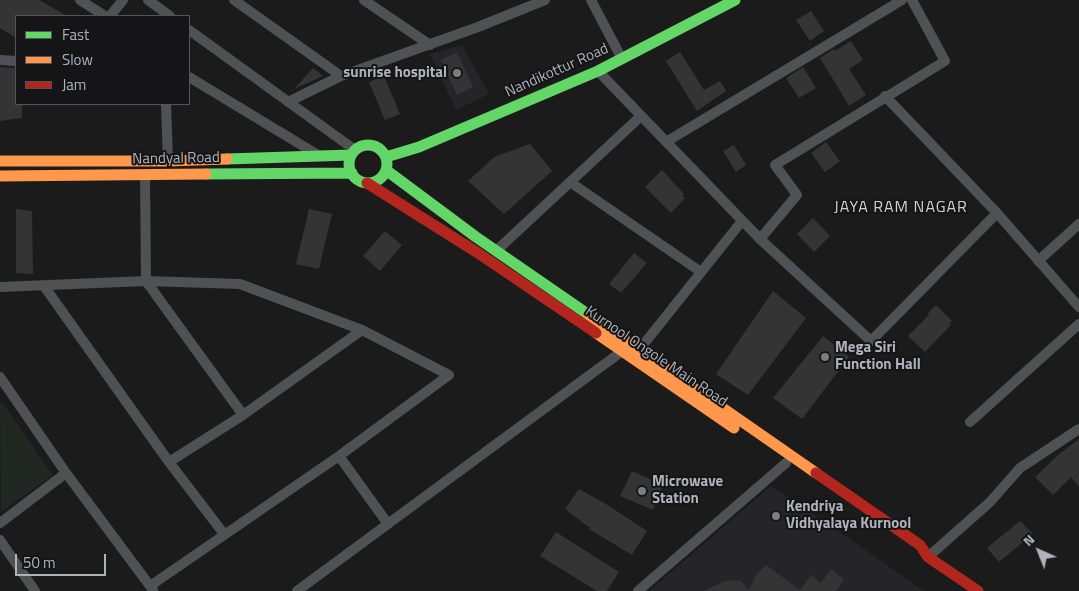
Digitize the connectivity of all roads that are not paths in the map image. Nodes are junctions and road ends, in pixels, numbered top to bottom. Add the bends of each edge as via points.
1 (80, 0) edge
2 (123, 0) edge
3 (148, 0) edge
4 (234, 0) edge
5 (364, 0) edge
6 (545, 0) edge
7 (591, 0) edge
8 (735, 0) edge
9 (902, 0) edge
10 (912, 0) edge
11 (379, 4) edge
12 (103, 15) edge
13 (111, 15) edge
14 (169, 15) edge
15 (190, 31) edge
16 (430, 45) junction
17 (622, 59) junction
18 (0, 60) edge
19 (15, 61) edge
20 (598, 71) junction
21 (341, 76) junction
22 (190, 77) edge
23 (885, 96) junction
24 (288, 102) junction
25 (166, 105) edge
26 (641, 116) junction
27 (666, 142) junction
28 (353, 153) junction
29 (318, 155) junction
30 (386, 157) junction
31 (0, 161) edge
32 (168, 162) junction
33 (386, 170) junction
34 (352, 173) junction
35 (145, 174) junction
36 (0, 176) edge
37 (570, 182) junction
38 (366, 183) junction
39 (997, 213) junction
40 (742, 221) junction
41 (1079, 224) edge
42 (760, 239) junction
43 (496, 251) junction
44 (1038, 261) junction
45 (701, 272) junction
46 (146, 281) junction
47 (44, 286) junction
48 (0, 287) edge
49 (1079, 306) edge
50 (1079, 324) edge
51 (362, 330) junction
52 (639, 350) junction
53 (621, 352) junction
54 (0, 377) edge
55 (243, 415) junction
56 (970, 422) dead end
57 (1079, 429) edge
58 (339, 456) junction
59 (169, 462) junction
60 (786, 463) junction
61 (66, 473) junction
62 (0, 522) edge
63 (388, 524) junction
64 (224, 534) junction
65 (0, 540) edge
66 (928, 557) junction
67 (152, 589) edge
68 (35, 591) edge
69 (297, 591) edge
70 (638, 591) edge
71 (978, 591) edge

1 - 12 street
2 - 13 street
3 - 14 street
4 - 21 street
5 - 11 street
6 - 16 street
7 - 17 street
8 - 17 main road, Nandikottur Road
9 - 27 street
10 - 23 street via 945,61
11 - 16 street
15 - 24 street
16 - 21 street
17 - 20 main road, Nandikottur Road
18 - 19 street
20 - 26 street
20 - 30 main road, Nandikottur Road via 418,147
21 - 24 street
22 - 29 street
23 - 39 street
23 - 42 street via 775,166 797,195
24 - 28 street
25 - 32 street
26 - 27 street
26 - 37 street
27 - 40 street
28 - 29 main road, Nandyal Road
28 - 30 main road via 372,145
28 - 34 main road via 349,161
29 - 32 main road, Nandyal Road
30 - 33 main road
31 - 32 main road, Nandyal Road
33 - 38 main road via 379,180
33 - 43 main road, Kurnool Ongole Main Road
34 - 35 main road, Nandyal Road
34 - 38 main road
35 - 36 main road, Nandyal Road
35 - 46 street
37 - 43 street
37 - 45 street
38 - 53 main road, Kurnool Ongole Main Road via 478,253
39 - 42 street via 871,341
39 - 44 street
40 - 42 street
40 - 45 street
41 - 44 street
43 - 52 main road, Kurnool Ongole Main Road
44 - 49 street
45 - 52 street
46 - 47 street
46 - 51 street via 240,284
46 - 55 street
47 - 48 street
47 - 59 street
50 - 56 street
51 - 55 street
51 - 58 street via 449,375
52 - 66 main road, Kurnool Ongole Main Road via 920,546
53 - 60 main road, Kurnool Ongole Main Road
53 - 63 street
54 - 61 street
55 - 59 street
57 - 66 street via 1020,468 990,502
58 - 63 street
58 - 64 street
59 - 64 street
60 - 66 main road, Kurnool Ongole Main Road via 916,554
60 - 70 street
61 - 62 street
61 - 67 street
63 - 69 street
64 - 67 street
65 - 68 street
66 - 71 main road, Kurnool Ongole Main Road

